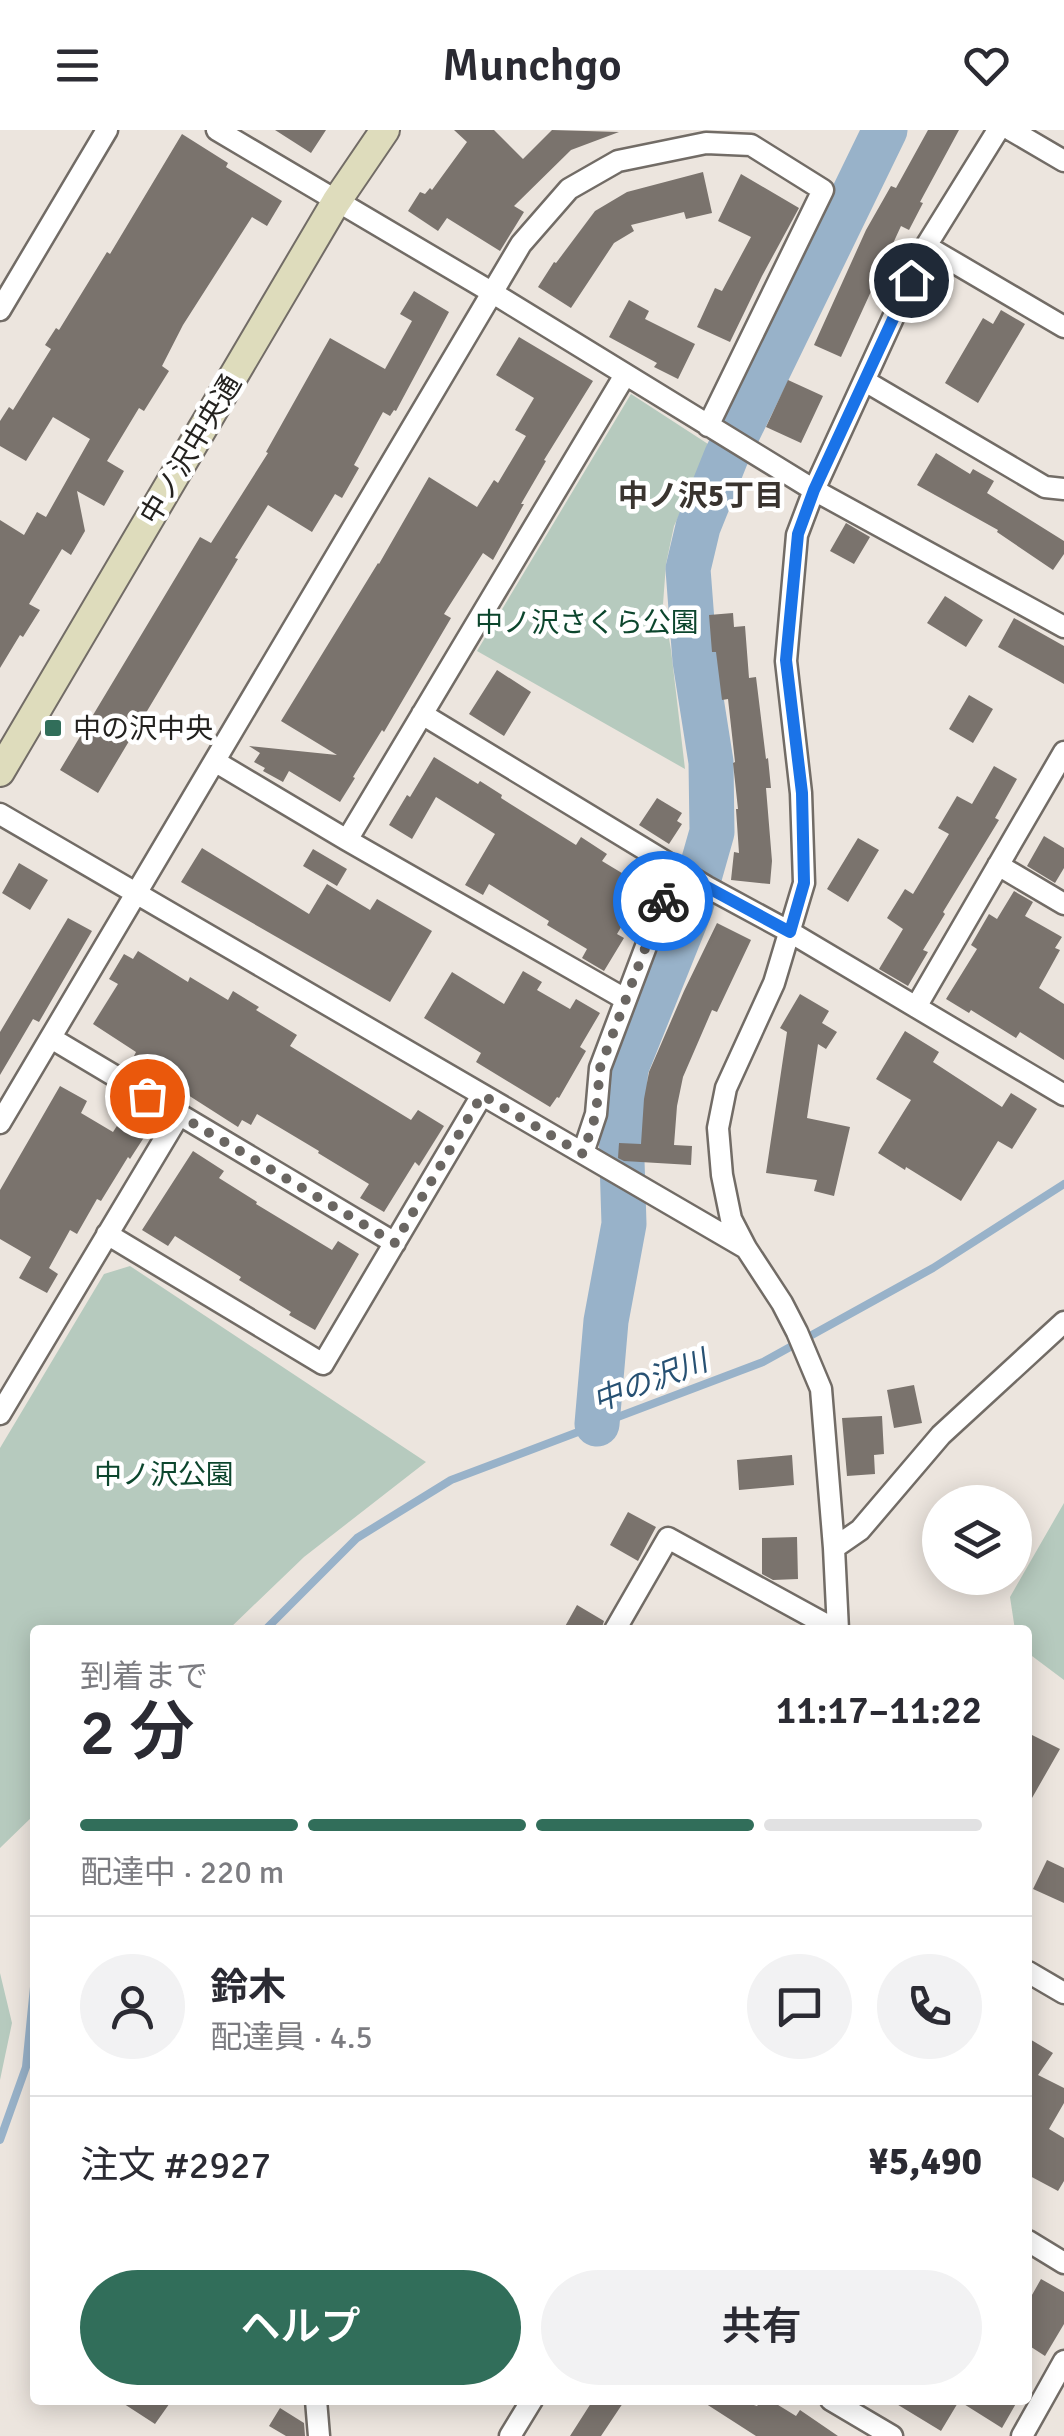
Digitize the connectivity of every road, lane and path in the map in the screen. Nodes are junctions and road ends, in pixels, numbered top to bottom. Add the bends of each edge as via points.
1 (107, 130) edge
2 (217, 130) edge
3 (384, 130) edge
4 (998, 130) edge
5 (1011, 130) edge
6 (1064, 161) edge
7 (336, 202) junction
8 (926, 246) junction
9 (493, 293) junction
10 (0, 310) edge
11 (1064, 327) edge
12 (625, 375) junction
13 (865, 381) junction
14 (712, 429) junction
15 (814, 490) junction
16 (1064, 490) edge
17 (1064, 628) edge
18 (422, 714) junction
19 (1064, 752) edge
20 (216, 762) junction
21 (0, 772) edge
22 (0, 814) edge
23 (347, 840) junction
24 (998, 866) junction
25 (681, 870) junction
26 (136, 893) junction
27 (1064, 904) edge
28 (790, 932) junction
29 (625, 998) junction
30 (916, 1007) junction
31 (50, 1038) junction
32 (482, 1095) junction
33 (1064, 1095) edge
34 (179, 1115) junction
35 (0, 1123) edge
36 (591, 1158) junction
37 (107, 1234) junction
38 (395, 1243) junction
39 (746, 1248) junction
40 (1064, 1322) edge
41 (0, 1414) edge
42 (834, 1548) junction
43 (618, 1625) edge
44 (828, 1625) edge
45 (837, 1625) edge
46 (1032, 1974) edge
47 (1064, 1993) edge
48 (1032, 2243) edge
49 (1064, 2263) edge
50 (1064, 2361) edge
51 (316, 2405) edge
52 (529, 2405) edge
53 (839, 2405) edge
54 (319, 2436) edge
55 (510, 2436) edge
56 (892, 2436) edge
57 (1022, 2436) edge

1 - 10 street
2 - 7 street
3 - 7 street, 中ノ沢中央通
4 - 8 street
5 - 6 street
7 - 9 street
7 - 21 street, 中ノ沢中央通
8 - 11 street
8 - 13 street
9 - 12 street
9 - 14 street via 522,244 569,190 618,161 706,142 750,145 824,190
9 - 20 street
12 - 14 street
12 - 18 street
13 - 15 street
13 - 16 street via 1045,486
14 - 15 street
15 - 17 street
15 - 28 street via 798,534 786,660 802,793 804,883
18 - 23 street
18 - 25 street
19 - 24 street
20 - 23 street
20 - 26 street
22 - 26 street
23 - 29 street
24 - 27 street
24 - 30 street
25 - 28 street
25 - 29 street
26 - 31 street
26 - 32 street
28 - 30 street
28 - 39 street via 726,1088 718,1128 731,1219
29 - 36 street via 600,1068
30 - 33 street
31 - 34 street
31 - 35 street
32 - 36 street
32 - 38 street
34 - 37 street
34 - 38 street
36 - 39 street
37 - 38 street via 324,1364
37 - 41 street
39 - 42 street via 797,1332 821,1389
40 - 42 street via 942,1435 860,1530
42 - 45 street
43 - 44 street via 668,1538
46 - 47 street
48 - 49 street
50 - 57 street
51 - 54 street
52 - 55 street
53 - 56 street

